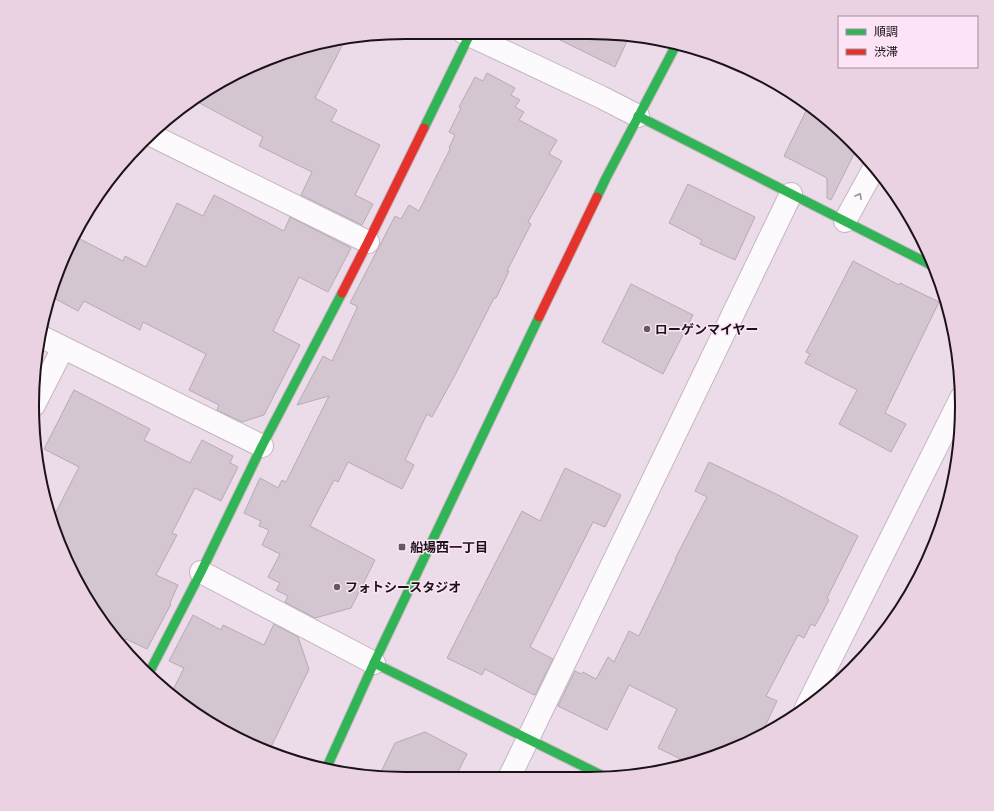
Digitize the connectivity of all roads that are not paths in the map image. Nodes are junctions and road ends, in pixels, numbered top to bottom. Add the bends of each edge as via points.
1 (465, 39) edge
2 (480, 39) edge
3 (674, 49) edge
4 (638, 116) junction
5 (156, 137) edge
6 (871, 173) edge
7 (791, 194) junction
8 (845, 221) junction
9 (368, 242) junction
10 (926, 262) edge
11 (45, 339) edge
12 (63, 348) junction
13 (39, 394) edge
14 (955, 410) edge
15 (262, 446) junction
16 (201, 572) junction
17 (374, 663) junction
18 (151, 669) edge
19 (812, 696) edge
20 (528, 739) junction
21 (328, 764) edge
22 (512, 772) edge
23 (594, 772) edge

1 - 9 street
2 - 4 street
3 - 4 street
4 - 7 street
4 - 17 street
5 - 9 street
8 -> 6 street
7 - 8 street
7 - 20 street
8 - 10 street
9 - 15 street
11 - 12 street
12 - 13 street
12 - 15 street
14 - 19 street
15 - 16 street
16 - 17 street
16 - 18 street
17 - 20 street
17 - 21 street
20 - 22 street
20 - 23 street

